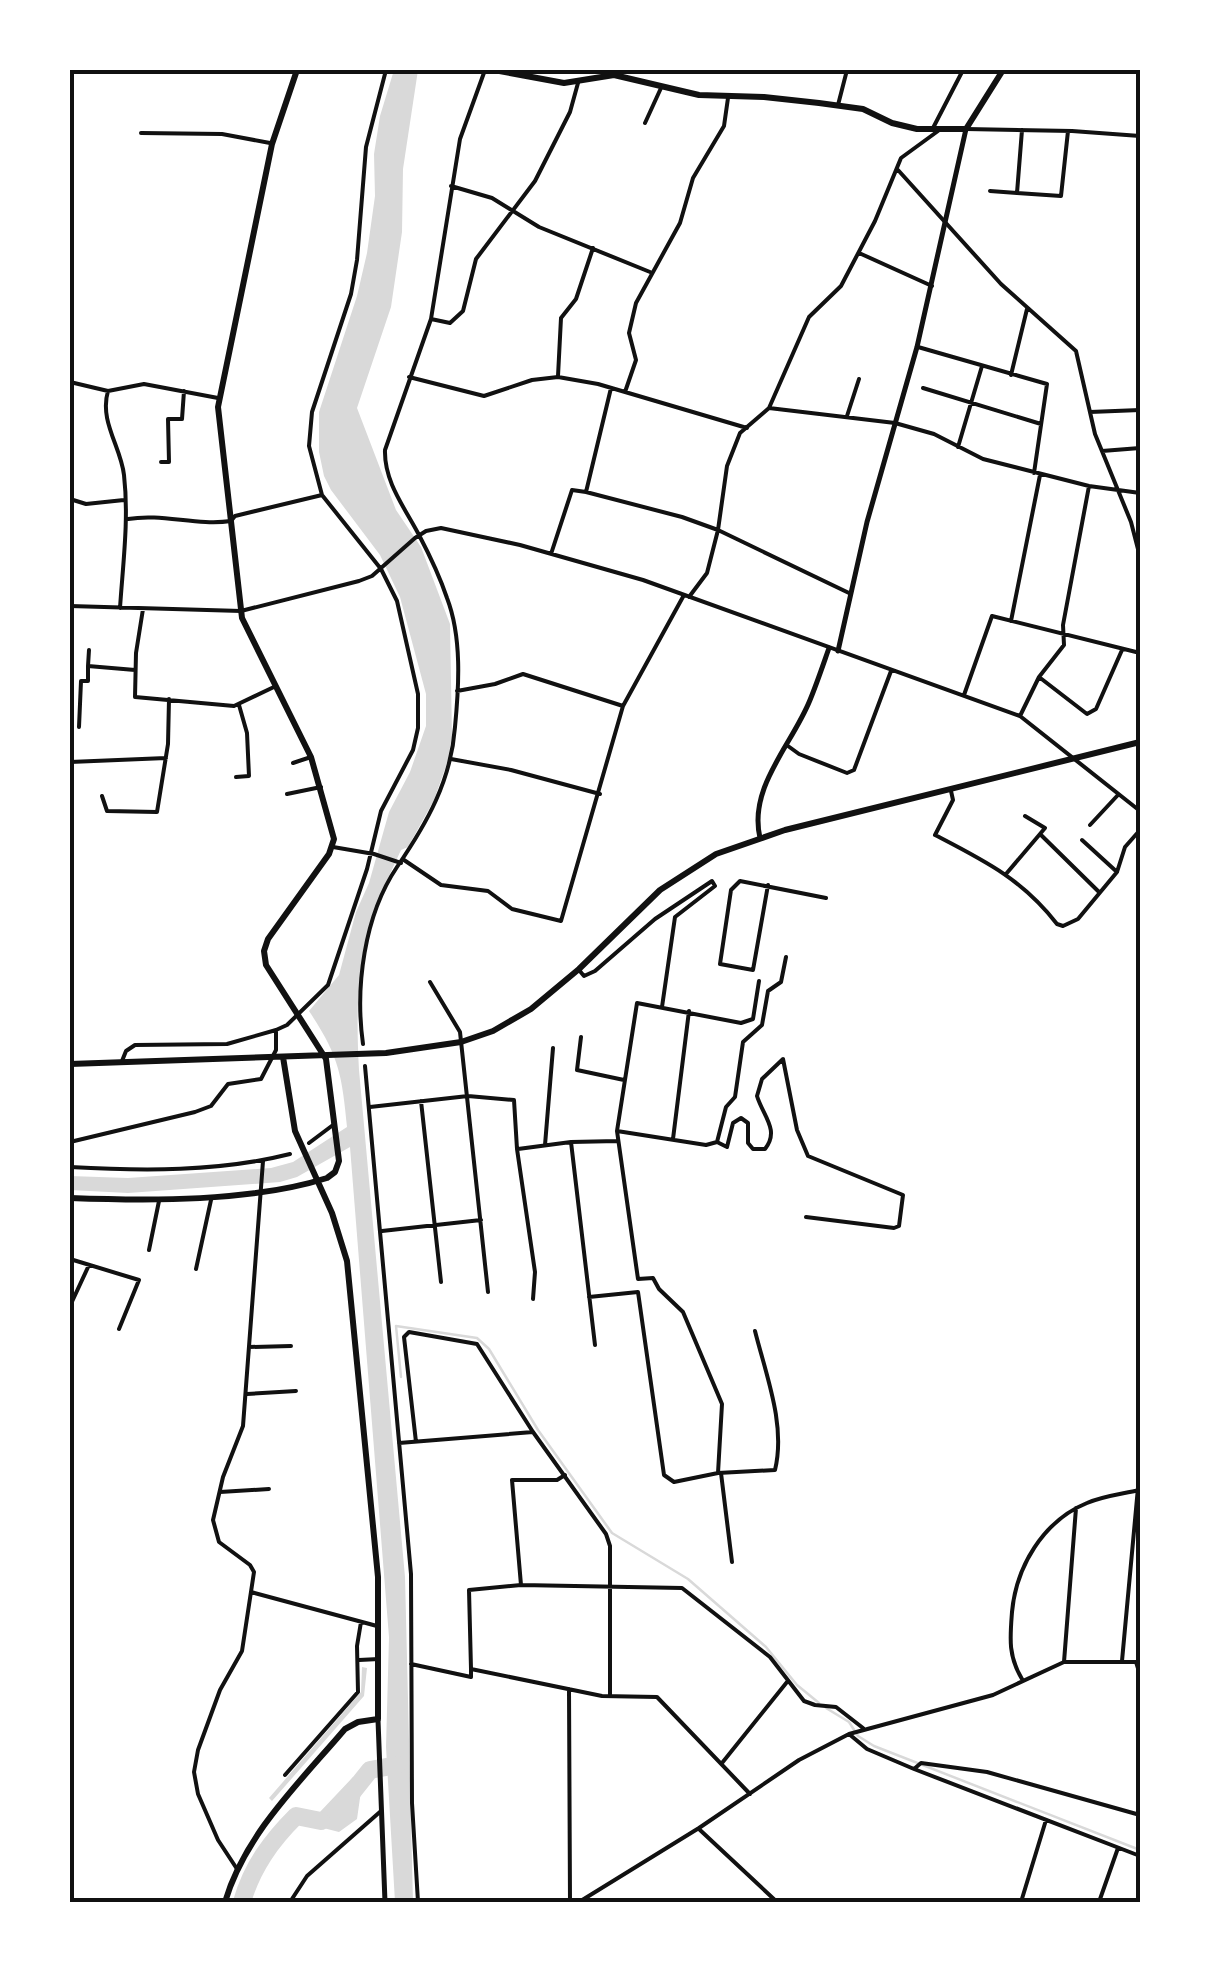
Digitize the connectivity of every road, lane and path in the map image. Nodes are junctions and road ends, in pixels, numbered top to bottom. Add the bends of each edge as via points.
1 (297, 70) edge
2 (386, 70) edge
3 (484, 70) edge
4 (494, 70) edge
5 (847, 70) edge
6 (963, 70) edge
7 (1003, 70) edge
8 (579, 79) junction
9 (661, 88) junction
10 (728, 98) junction
11 (838, 105) junction
12 (646, 123) dead end
13 (937, 128) junction
14 (966, 130) junction
15 (1022, 130) junction
16 (1068, 131) junction
17 (141, 133) dead end
18 (1140, 136) edge
19 (272, 144) junction
20 (896, 168) junction
21 (451, 186) junction
22 (990, 192) dead end
23 (1016, 193) junction
24 (514, 210) junction
25 (946, 226) junction
26 (593, 248) junction
27 (859, 253) junction
28 (650, 272) junction
29 (932, 286) junction
30 (1028, 309) junction
31 (432, 318) junction
32 (917, 347) junction
33 (982, 366) junction
34 (1011, 375) junction
35 (410, 377) junction
36 (558, 377) junction
37 (859, 379) dead end
38 (70, 382) edge
39 (611, 388) junction
40 (923, 388) dead end
41 (184, 391) junction
42 (108, 392) junction
43 (625, 392) junction
44 (218, 398) junction
45 (972, 404) junction
46 (769, 408) junction
47 (1140, 410) edge
48 (1090, 412) junction
49 (847, 416) junction
50 (894, 423) junction
51 (1041, 424) junction
52 (746, 428) junction
53 (958, 447) junction
54 (1140, 448) edge
55 (1102, 451) junction
56 (161, 462) dead end
57 (1037, 474) junction
58 (1089, 486) junction
59 (1118, 489) junction
60 (586, 492) junction
61 (1140, 493) edge
62 (322, 495) junction
63 (70, 499) edge
64 (125, 500) junction
65 (128, 518) junction
66 (231, 521) junction
67 (718, 530) junction
68 (417, 536) junction
69 (551, 554) junction
70 (1140, 557) edge
71 (382, 567) junction
72 (850, 593) junction
73 (686, 596) junction
74 (70, 606) edge
75 (120, 608) junction
76 (142, 609) junction
77 (241, 611) junction
78 (1011, 621) junction
79 (1064, 635) junction
80 (828, 648) junction
81 (88, 650) dead end
82 (838, 650) junction
83 (1122, 650) junction
84 (1140, 653) edge
85 (88, 666) junction
86 (136, 670) junction
87 (891, 671) junction
88 (1039, 677) junction
89 (276, 686) junction
90 (457, 691) junction
91 (964, 694) junction
92 (169, 699) junction
93 (239, 705) junction
94 (623, 706) junction
95 (1020, 716) junction
96 (80, 727) dead end
97 (1140, 742) edge
98 (788, 746) junction
99 (311, 757) junction
100 (166, 758) junction
101 (451, 758) junction
102 (1076, 758) junction
103 (70, 762) edge
104 (293, 763) dead end
105 (236, 777) dead end
106 (321, 787) junction
107 (951, 790) junction
108 (287, 794) dead end
109 (600, 794) junction
110 (102, 796) dead end
111 (1117, 796) junction
112 (1140, 811) edge
113 (1024, 816) dead end
114 (1090, 825) dead end
115 (1140, 830) edge
116 (1040, 834) junction
117 (760, 838) junction
118 (1082, 840) dead end
119 (333, 848) junction
120 (372, 853) junction
121 (401, 861) junction
122 (1118, 872) junction
123 (1006, 874) junction
124 (715, 886) junction
125 (768, 886) junction
126 (731, 890) junction
127 (1100, 893) junction
128 (826, 898) dead end
129 (786, 958) dead end
130 (579, 970) junction
131 (759, 980) dead end
132 (430, 982) dead end
133 (662, 1007) junction
134 (690, 1011) junction
135 (298, 1013) junction
136 (276, 1030) junction
137 (581, 1037) dead end
138 (462, 1042) junction
139 (363, 1044) dead end
140 (553, 1048) dead end
141 (284, 1057) junction
142 (122, 1061) junction
143 (70, 1064) edge
144 (365, 1066) dead end
145 (624, 1080) junction
146 (468, 1096) junction
147 (421, 1102) junction
148 (370, 1107) junction
149 (337, 1127) junction
150 (617, 1131) junction
151 (673, 1139) junction
152 (618, 1140) junction
153 (70, 1142) edge
154 (571, 1142) junction
155 (717, 1142) junction
156 (308, 1143) dead end
157 (544, 1145) junction
158 (517, 1149) junction
159 (290, 1154) dead end
160 (263, 1163) junction
161 (70, 1167) edge
162 (316, 1181) junction
163 (263, 1188) junction
164 (212, 1195) junction
165 (70, 1198) edge
166 (160, 1198) junction
167 (806, 1217) dead end
168 (480, 1220) junction
169 (434, 1226) junction
170 (382, 1231) junction
171 (150, 1250) dead end
172 (70, 1260) edge
173 (89, 1265) junction
174 (196, 1269) dead end
175 (441, 1282) dead end
176 (488, 1292) dead end
177 (588, 1297) junction
178 (533, 1299) dead end
179 (70, 1306) edge
180 (119, 1329) dead end
181 (755, 1332) dead end
182 (595, 1345) dead end
183 (249, 1346) junction
184 (291, 1346) dead end
185 (296, 1390) dead end
186 (247, 1394) junction
187 (533, 1432) junction
188 (416, 1442) junction
189 (399, 1443) junction
190 (1140, 1466) edge
191 (720, 1473) junction
192 (565, 1476) junction
193 (269, 1490) dead end
194 (1140, 1490) edge
195 (220, 1492) junction
196 (1139, 1499) edge
197 (1076, 1508) junction
198 (732, 1562) dead end
199 (1132, 1584) junction
200 (1140, 1584) edge
201 (521, 1585) junction
202 (610, 1587) junction
203 (251, 1592) junction
204 (361, 1622) junction
205 (380, 1627) junction
206 (379, 1659) junction
207 (359, 1660) junction
208 (1064, 1662) junction
209 (1138, 1662) edge
210 (1122, 1663) junction
211 (411, 1664) junction
212 (470, 1669) junction
213 (1140, 1675) edge
214 (1022, 1679) junction
215 (788, 1682) junction
216 (569, 1689) junction
217 (610, 1696) junction
218 (378, 1719) junction
219 (855, 1731) junction
220 (722, 1763) junction
221 (914, 1769) junction
222 (286, 1776) dead end
223 (750, 1794) junction
224 (381, 1811) junction
225 (1140, 1815) edge
226 (1046, 1820) junction
227 (698, 1828) junction
228 (1118, 1848) junction
229 (1140, 1856) edge
230 (237, 1869) junction
231 (224, 1902) edge
232 (290, 1902) edge
233 (385, 1902) edge
234 (418, 1902) edge
235 (570, 1902) edge
236 (579, 1902) edge
237 (777, 1902) edge
238 (1021, 1902) edge
239 (1099, 1902) edge

1 - 19 main road
2 - 62 street via 366,147 351,294 312,412 309,446
3 - 21 street
4 - 8 main road via 564,83
5 - 11 street
6 - 13 street
7 - 14 main road
8 - 9 main road via 614,75
8 - 24 street via 570,112
9 - 10 main road
9 - 12 street
10 - 11 main road
10 - 28 street via 724,126
11 - 13 main road via 905,126
13 - 14 main road
13 - 20 street
14 - 15 street
14 - 25 street
15 - 16 street
15 - 23 street
16 - 18 street
16 - 23 street via 1061,196
17 - 19 street via 222,134
19 - 44 main road
20 - 25 street
20 - 27 street
21 - 24 street
21 - 31 street
22 - 23 street
24 - 26 street
24 - 31 street via 476,259 463,310 450,323
25 - 29 street
25 - 30 street
26 - 28 street
26 - 36 street via 576,299 561,318
27 - 29 street
27 - 46 street via 841,286 809,316
28 - 43 street via 629,333 636,360
29 - 32 street
30 - 34 street
30 - 48 street via 1076,351
31 - 35 street
32 - 33 street
32 - 50 street
33 - 34 street
33 - 45 street
34 - 51 street via 1047,384
35 - 36 street via 484,396
35 - 68 street via 385,462
36 - 39 street
37 - 49 street
38 - 42 street
39 - 43 street
39 - 60 street
40 - 45 street
41 - 42 street via 144,384
41 - 44 street
41 - 56 street via 182,419 168,419 169,462
42 - 64 street
43 - 52 street
44 - 66 main road
45 - 51 street
45 - 53 street
46 - 49 street
46 - 52 street
47 - 48 street
48 - 55 street
49 - 50 street
50 - 53 street
50 - 72 street
51 - 57 street
52 - 67 street via 726,466
53 - 57 street
54 - 55 street
55 - 59 street
57 - 58 street
57 - 78 street
58 - 59 street
58 - 79 street
59 - 61 street
59 - 70 street
60 - 67 street
60 - 69 street via 572,490
62 - 66 street
62 - 71 street
63 - 64 street
64 - 65 street
65 - 66 street
65 - 75 street
66 - 77 main road
67 - 72 street
67 - 73 street via 708,573
68 - 69 street via 441,528
68 - 71 street
68 - 90 street via 454,620
69 - 73 street
71 - 77 street via 347,585
71 - 120 street via 407,635 418,728 380,812
72 - 82 street
73 - 80 street
73 - 94 street
74 - 75 street
75 - 76 street
76 - 77 street
76 - 86 street
77 - 89 main road
78 - 79 street
78 - 91 street via 992,616
79 - 83 street
79 - 88 street via 1064,645
80 - 82 street
80 - 98 street
81 - 85 street
82 - 87 street
83 - 84 street
83 - 88 street via 1096,709 1087,714
85 - 86 street
85 - 96 street
86 - 92 street via 135,697
87 - 91 street
87 - 98 street via 854,770 847,773
88 - 95 street
89 - 93 street
89 - 99 main road
90 - 94 street via 523,674
90 - 101 street
91 - 95 street
92 - 93 street
92 - 100 street
93 - 105 street via 249,776
94 - 109 street
95 - 102 street
97 - 102 main road
98 - 117 street via 761,795 755,819
99 - 104 street
99 - 106 main road
100 - 103 street
100 - 110 street via 157,812 107,811
101 - 109 street
101 - 121 street via 426,825
102 - 107 main road
102 - 111 street
106 - 108 street
106 - 119 main road
107 - 117 main road
107 - 123 street via 954,800 936,835
109 - 121 street via 561,921 512,909 488,891 441,884
111 - 112 street
111 - 114 street
113 - 116 street via 1044,828
115 - 122 street via 1124,847
116 - 123 street
116 - 127 street
117 - 130 main road via 672,881
118 - 122 street
119 - 120 street
119 - 135 main road via 265,945 266,965
120 - 121 street
120 - 135 street via 332,980
121 - 139 street via 370,930 360,991
122 - 127 street
123 - 127 street via 1063,926
124 - 126 street
124 - 130 street via 712,881 654,919 595,971 584,976
124 - 133 street via 675,917
125 - 126 street via 740,881
125 - 126 street via 753,970 720,964
125 - 128 street
129 - 155 street via 781,982 768,990 762,1026 742,1042 735,1097
130 - 138 main road via 508,1023
131 - 134 street via 753,1019 741,1023
132 - 138 street
133 - 134 street
133 - 145 street via 637,1003
134 - 151 street
135 - 136 street
135 - 149 main road via 326,1059
136 - 142 street via 226,1044 135,1045
136 - 153 street via 276,1050 260,1079 228,1084 211,1106
137 - 145 street via 577,1070
138 - 141 main road
138 - 146 street
140 - 157 street
141 - 142 main road
141 - 162 main road via 295,1131
142 - 143 main road
144 - 148 street
145 - 150 street
146 - 147 street
146 - 158 street via 514,1100
146 - 168 street
147 - 148 street
147 - 169 street
148 - 170 street
149 - 156 street
149 - 162 main road via 335,1172
150 - 151 street
150 - 152 street
151 - 155 street
152 - 154 street
152 - 191 street via 638,1279 653,1278 684,1312 722,1404
154 - 157 street
154 - 177 street
155 - 167 street via 726,1147 732,1123 741,1118 753,1150 765,1149 772,1128 757,1096 762,1078 783,1059 808,1156 902,1195 894,1228
157 - 158 street
158 - 178 street via 536,1272
159 - 160 street
160 - 161 street
160 - 163 street
162 - 163 main road
162 - 205 main road via 348,1261
163 - 164 main road
163 - 183 street
164 - 166 main road
164 - 174 street
165 - 166 main road
166 - 171 street
168 - 169 street
168 - 176 street
169 - 170 street
169 - 175 street
170 - 189 street
172 - 173 street
173 - 179 street
173 - 180 street via 139,1280
177 - 182 street
177 - 191 street via 638,1292 664,1476 674,1482
181 - 191 street via 776,1416 778,1458 775,1470
183 - 184 street
183 - 186 street
185 - 186 street
186 - 195 street via 244,1426
187 - 188 street
187 - 188 street via 477,1344 409,1332 404,1338
187 - 192 street
188 - 189 street
189 - 211 street
190 - 194 street
191 - 198 street
192 - 201 street via 512,1480
192 - 202 street via 606,1534
193 - 195 street
194 - 196 street
194 - 197 street
195 - 203 street via 214,1529 250,1565
196 - 199 street
197 - 208 street
197 - 214 street via 1040,1539 1014,1590 1009,1646
199 - 200 street
199 - 210 street
201 - 202 street
201 - 212 street via 469,1590
202 - 215 street via 682,1588 770,1657
202 - 217 street
203 - 204 street
203 - 230 street via 242,1651 220,1690 194,1772 218,1840
204 - 205 street
204 - 207 street
205 - 206 main road
206 - 207 street
206 - 218 main road
207 - 222 street via 358,1692
208 - 210 street
208 - 214 street
209 - 210 street
209 - 213 street
211 - 212 street via 471,1677
211 - 234 street
212 - 216 street
214 - 219 street via 980,1700
215 - 219 street via 815,1706 836,1707
215 - 220 street
216 - 217 street
216 - 235 street
217 - 220 street via 656,1697
218 - 224 street
218 - 230 main road via 345,1729 263,1826
219 - 221 street via 868,1749
219 - 223 street
220 - 223 street
221 - 225 street via 921,1762 987,1772
221 - 226 street
223 - 227 street
224 - 232 street via 307,1876
224 - 233 street
226 - 228 street
226 - 238 street
227 - 236 street
227 - 237 street
228 - 229 street
228 - 239 street
230 - 231 main road

